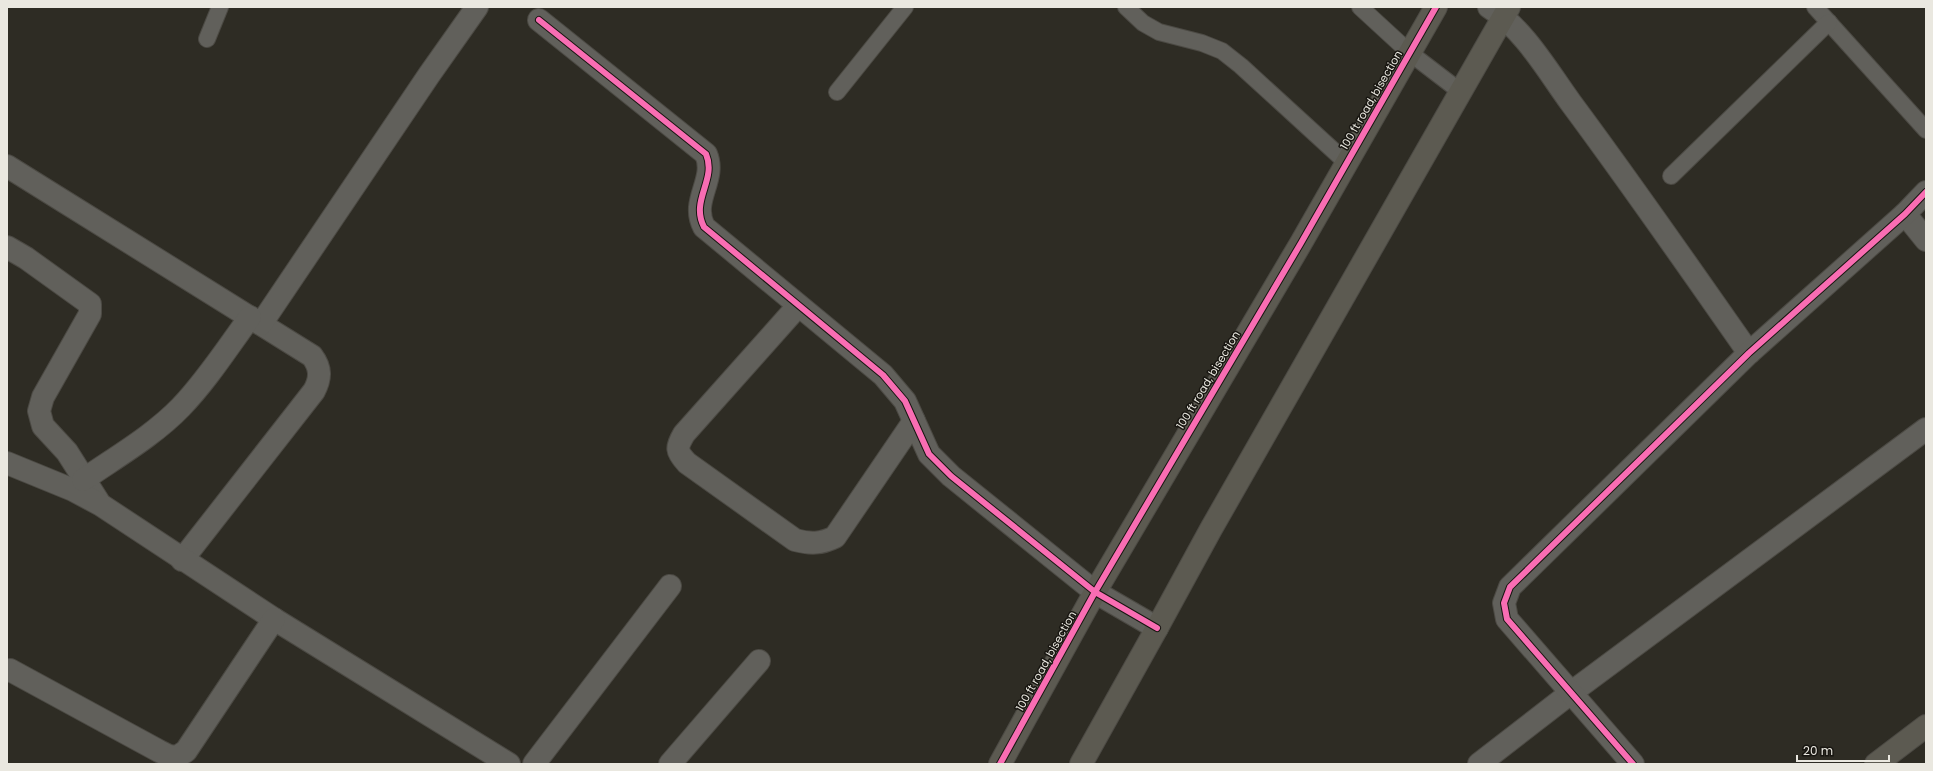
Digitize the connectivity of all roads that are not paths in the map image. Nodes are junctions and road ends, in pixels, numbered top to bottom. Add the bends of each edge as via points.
1 (220, 7) edge
2 (477, 7) edge
3 (905, 7) edge
4 (1126, 7) edge
5 (1360, 7) edge
6 (1436, 7) edge
7 (1815, 7) edge
8 (1501, 10) edge
9 (539, 20) dead end
10 (1829, 22) junction
11 (207, 39) dead end
12 (1410, 53) junction
13 (837, 92) dead end
14 (1461, 92) junction
15 (1926, 130) edge
16 (1346, 162) junction
17 (7, 166) edge
18 (1671, 176) dead end
19 (1926, 192) edge
20 (1905, 214) junction
21 (1926, 240) edge
22 (7, 247) edge
23 (798, 306) junction
24 (255, 321) junction
25 (1749, 353) junction
26 (914, 421) junction
27 (1926, 429) edge
28 (7, 463) edge
29 (83, 480) junction
30 (101, 505) junction
31 (182, 560) junction
32 (670, 586) dead end
33 (1095, 592) junction
34 (274, 619) junction
35 (1157, 628) junction
36 (759, 660) dead end
37 (10, 670) dead end
38 (1572, 692) junction
39 (1926, 726) edge
40 (509, 764) edge
41 (534, 764) edge
42 (670, 764) edge
43 (1000, 764) edge
44 (1081, 764) edge
45 (1479, 764) edge
46 (1633, 764) edge
47 (1876, 764) edge

1 - 11 lane
2 - 24 street
3 - 13 lane
4 - 16 lane via 1143,23 1160,32 1222,51
5 - 12 lane
6 - 12 street, 100 ft road, bisection
7 - 10 lane
8 - 14 street
8 - 25 street via 1580,115
9 - 23 street via 706,154 710,169 699,205 700,219 704,227
10 - 15 lane
10 - 18 lane
12 - 14 lane
12 - 16 street, 100 ft road, bisection
14 - 35 street
16 - 33 street, 100 ft road, bisection
17 - 24 street
19 - 20 street
20 - 21 street
20 - 25 street
22 - 29 street via 90,304 90,314 43,397 39,411 43,426 67,452
23 - 26 street via 883,375 905,401
23 - 26 street via 684,434 678,446 679,454 687,463 795,540 808,543 825,542 834,538
24 - 29 street via 181,407 156,429
24 - 31 street via 312,356 318,364 319,382
25 - 38 street via 1510,587 1504,603 1507,619
26 - 33 street via 929,454 951,476
27 - 38 street
28 - 30 street via 73,490
29 - 30 street
30 - 31 street
31 - 34 street
32 - 41 street
33 - 35 street
33 - 43 street, 100 ft road, bisection
34 - 37 street via 186,751 177,757 169,756
34 - 40 street
35 - 44 street
36 - 42 street
38 - 45 street
38 - 46 street
39 - 47 street

